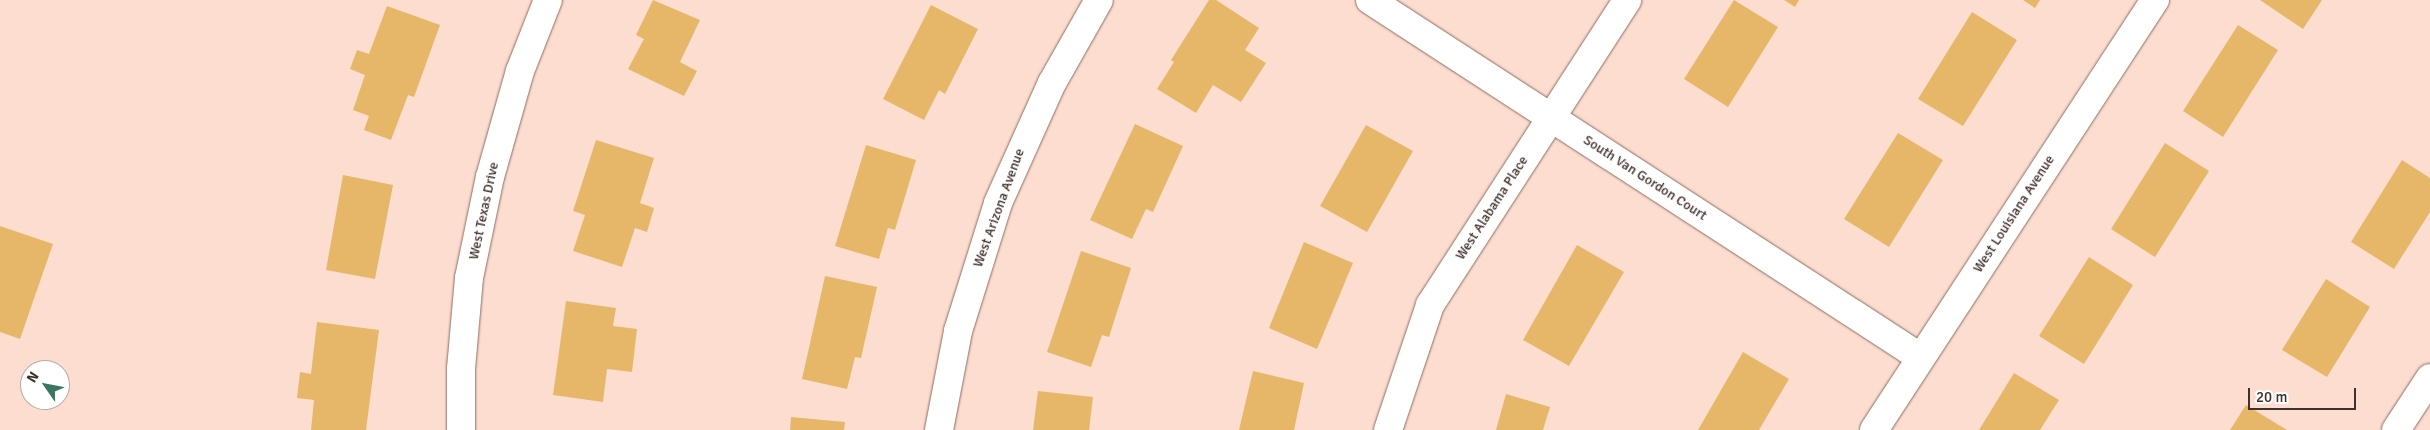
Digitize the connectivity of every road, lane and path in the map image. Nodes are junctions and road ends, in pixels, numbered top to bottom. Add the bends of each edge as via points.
1 (548, 0) edge
2 (1099, 0) edge
3 (1370, 0) edge
4 (1627, 0) edge
5 (2155, 0) edge
6 (1550, 117) junction
7 (1920, 357) junction
8 (2430, 378) edge
9 (461, 430) edge
10 (939, 430) edge
11 (1388, 430) edge
12 (1874, 430) edge
13 (2396, 430) edge

1 - 9 street, West Texas Drive via 520,72 490,177 469,278 461,369
2 - 10 street, West Arizona Avenue via 1052,83 998,202 958,332
3 - 6 street, South Van Gordon Court
4 - 6 street, West Alabama Place
5 - 7 street, West Louisiana Avenue
6 - 7 street, South Van Gordon Court
6 - 11 street, West Alabama Place via 1430,305
7 - 12 street, West Louisiana Avenue
8 - 13 street

